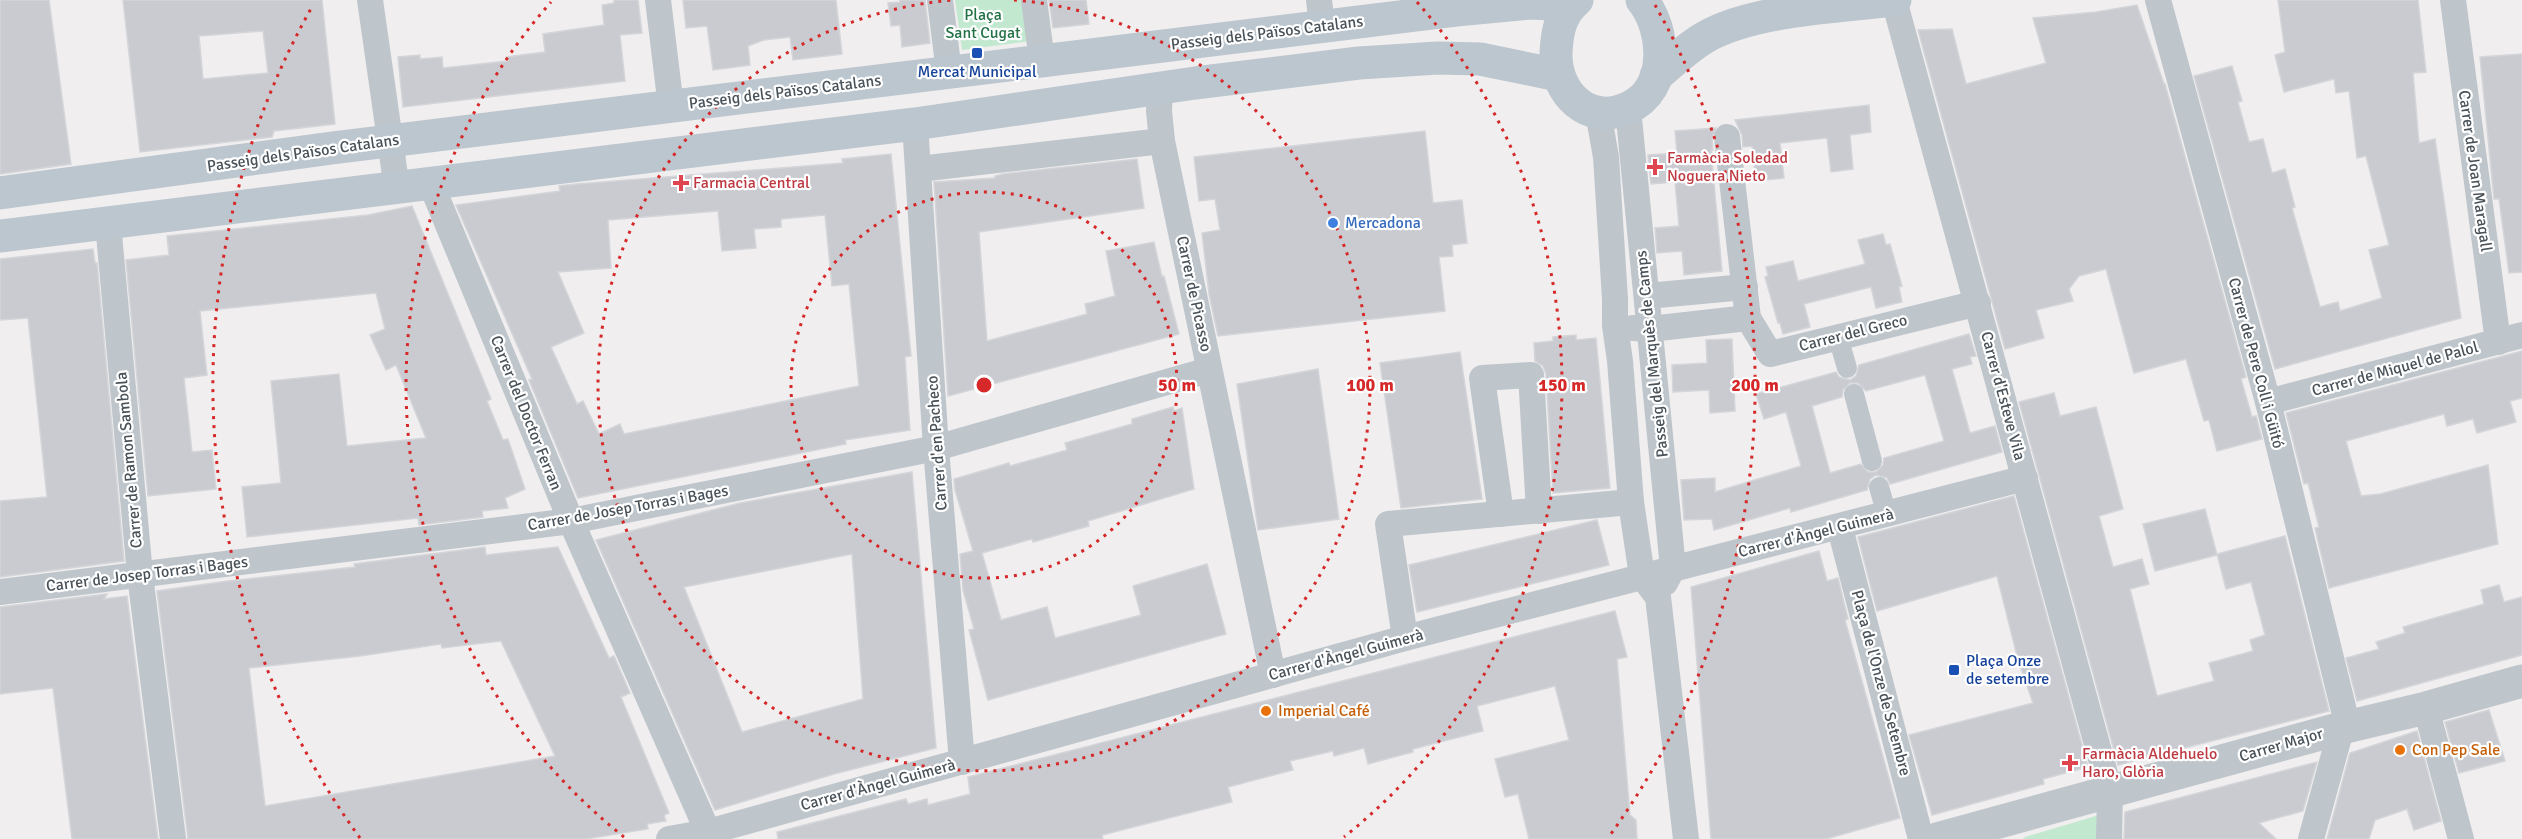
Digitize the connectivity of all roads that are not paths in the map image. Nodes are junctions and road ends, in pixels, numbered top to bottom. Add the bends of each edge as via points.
1 (370, 0) edge
2 (658, 0) edge
3 (940, 0) edge
4 (1034, 0) edge
5 (1642, 0) edge
6 (1895, 0) edge
7 (2158, 0) edge
8 (2453, 0) edge
9 (1574, 3) edge
10 (1320, 13) edge
11 (1042, 61) junction
12 (949, 72) junction
13 (1558, 75) junction
14 (1656, 76) junction
15 (1160, 89) junction
16 (670, 107) junction
17 (1613, 110) junction
18 (915, 124) junction
19 (1727, 138) dead end
20 (392, 141) junction
21 (1162, 141) junction
22 (919, 169) junction
23 (431, 184) junction
24 (397, 189) junction
25 (0, 193) edge
26 (108, 223) junction
27 (0, 236) edge
28 (1745, 287) junction
29 (1647, 296) junction
30 (1978, 303) junction
31 (1748, 318) junction
32 (1615, 326) junction
33 (1650, 329) junction
34 (1838, 337) junction
35 (2510, 338) edge
36 (1847, 369) dead end
37 (1209, 370) junction
38 (1854, 394) dead end
39 (2268, 402) junction
40 (936, 448) junction
41 (1872, 461) dead end
42 (2025, 478) junction
43 (1879, 487) dead end
44 (1631, 502) junction
45 (1539, 511) junction
46 (1501, 514) junction
47 (1887, 515) junction
48 (571, 521) junction
49 (1840, 528) junction
50 (1673, 568) junction
51 (140, 574) junction
52 (1642, 576) junction
53 (0, 592) edge
54 (1658, 597) junction
55 (1405, 638) junction
56 (1273, 675) junction
57 (2522, 681) edge
58 (2426, 708) junction
59 (2342, 728) junction
60 (962, 762) junction
61 (2110, 792) junction
62 (2004, 831) edge
63 (710, 835) edge
64 (172, 839) edge
65 (669, 839) edge
66 (1686, 839) edge
67 (1921, 839) edge
68 (1937, 839) edge
69 (2109, 839) edge
70 (2311, 839) edge
71 (2461, 839) edge

1 - 20 street
2 - 16 street
3 - 12 street
4 - 11 street
5 - 14 main road via 1650,10 1660,42
6 - 14 main road via 1732,24 1694,45
6 - 30 street, Carrer d'Esteve Vila
7 - 39 street, Carrer de Pere Coll i Güitó
8 - 35 street, Carrer de Joan Maragall
9 - 10 main road, Passeig dels Països Catalans
9 - 13 main road via 1564,14 1558,33
10 - 11 main road, Passeig dels Països Catalans
11 - 12 main road, Passeig dels Països Catalans
12 - 16 main road, Passeig dels Països Catalans
13 - 15 main road via 1480,59 1438,58 1339,65
13 - 17 main road via 1567,94 1584,107
14 - 17 main road via 1641,98
15 - 18 main road
15 - 21 street, Carrer de Picasso
16 - 20 main road, Passeig dels Països Catalans
17 - 29 street, Passeig del Marquès de Camps
17 - 32 street, Passeig del Marquès de Camps via 1606,157
18 - 22 street, Carrer d'en Pacheco
18 - 23 main road
19 - 28 street, Carrer del Greco
20 - 24 street
20 - 25 main road, Passeig dels Països Catalans
21 - 22 street
21 - 37 street, Carrer de Picasso
22 - 40 street, Carrer d'en Pacheco
23 - 24 main road
23 - 48 street, Carrer del Doctor Ferran
24 - 26 main road
26 - 27 main road
26 - 51 street, Carrer de Ramon Sambola
28 - 29 street
28 - 31 street, Carrer del Greco
29 - 33 street, Passeig del Marquès de Camps
30 - 34 street, Carrer del Greco
30 - 42 street, Carrer d'Esteve Vila
31 - 33 street
31 - 34 street, Carrer del Greco via 1770,354
32 - 33 street
32 - 44 street, Passeig del Marquès de Camps
33 - 50 street, Passeig del Marquès de Camps
34 - 36 street
35 - 39 street, Carrer de Miquel de Palol
37 - 40 street, Carrer de Josep Torras i Bages
37 - 56 street, Carrer de Picasso
38 - 41 street
39 - 59 street, Carrer de Pere Coll i Güitó via 2345,715
40 - 48 street, Carrer de Josep Torras i Bages
40 - 60 street, Carrer d'en Pacheco
42 - 47 street, Carrer d'Àngel Guimerà
42 - 61 street, Carrer d'Esteve Vila
43 - 47 street
44 - 45 street
44 - 52 street, Passeig del Marquès de Camps
45 - 46 street
45 - 46 street via 1531,375 1482,378
46 - 55 street via 1388,524
47 - 49 street, Carrer d'Àngel Guimerà
48 - 51 street, Carrer de Josep Torras i Bages
48 - 63 street, Carrer del Doctor Ferran
49 - 50 street, Carrer d'Àngel Guimerà
49 - 67 street, Plaça de l'Onze de Setembre
50 - 52 street, Carrer d'Àngel Guimerà
50 - 54 street
51 - 53 street, Carrer de Josep Torras i Bages
51 - 64 street, Carrer de Ramon Sambola
52 - 54 street, Passeig del Marquès de Camps
52 - 55 street, Carrer d'Àngel Guimerà
54 - 66 street
55 - 56 street, Carrer d'Àngel Guimerà
56 - 60 street, Carrer d'Àngel Guimerà
57 - 58 street, Carrer Major
58 - 59 street, Carrer Major
58 - 71 street
59 - 61 street, Carrer Major
59 - 70 street, Carrer de Pere Coll i Güitó
60 - 63 street, Carrer d'Àngel Guimerà
61 - 62 street, Carrer Major
61 - 69 street, Carrer d'Esteve Vila
62 - 68 street, Carrer Major
63 - 65 street, Carrer d'Àngel Guimerà

